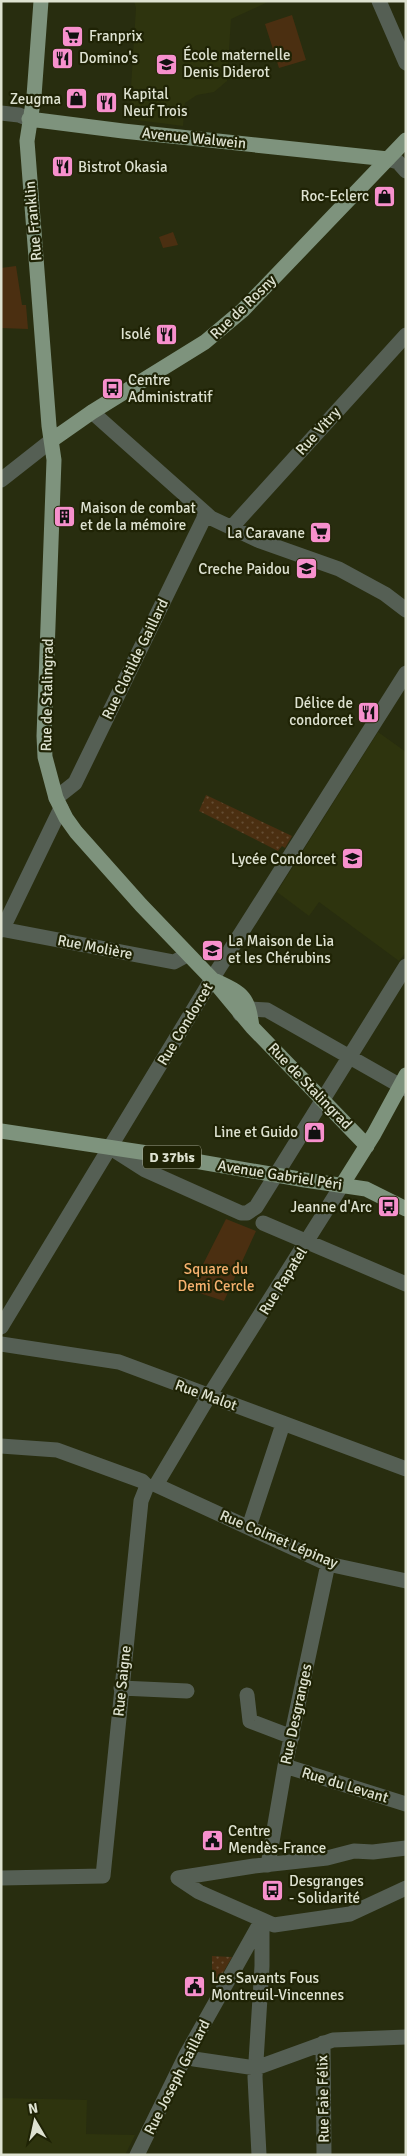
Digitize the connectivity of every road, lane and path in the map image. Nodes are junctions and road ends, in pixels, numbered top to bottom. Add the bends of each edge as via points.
1 (41, 1) edge
2 (379, 1) edge
3 (406, 63) edge
4 (1, 113) edge
5 (29, 119) junction
6 (406, 140) edge
7 (388, 159) junction
8 (406, 171) edge
9 (406, 335) edge
10 (92, 412) junction
11 (52, 440) junction
12 (1, 480) edge
13 (206, 514) junction
14 (231, 528) junction
15 (406, 610) edge
16 (406, 673) edge
17 (59, 803) junction
18 (2, 929) edge
19 (187, 955) junction
20 (406, 966) edge
21 (212, 979) junction
22 (245, 1012) junction
23 (350, 1058) junction
24 (404, 1083) edge
25 (323, 1100) junction
26 (1, 1131) edge
27 (367, 1146) junction
28 (109, 1147) junction
29 (276, 1174) junction
30 (342, 1185) junction
31 (406, 1209) edge
32 (263, 1223) dead end
33 (306, 1243) junction
34 (406, 1284) edge
35 (1, 1327) edge
36 (1, 1344) edge
37 (209, 1396) junction
38 (283, 1424) junction
39 (1, 1446) edge
40 (406, 1469) edge
41 (152, 1485) junction
42 (249, 1527) junction
43 (328, 1564) junction
44 (406, 1581) edge
45 (121, 1688) junction
46 (187, 1692) dead end
47 (247, 1695) dead end
48 (292, 1736) junction
49 (285, 1766) junction
50 (406, 1804) edge
51 (406, 1848) edge
52 (268, 1864) junction
53 (1, 1878) edge
54 (406, 1888) edge
55 (262, 1920) junction
56 (406, 2037) edge
57 (323, 2042) junction
58 (186, 2055) junction
59 (256, 2068) junction
60 (137, 2155) edge
61 (259, 2155) edge
62 (324, 2155) edge

1 - 5 main road, Rue Franklin via 34,96
2 - 3 street
4 - 5 street, Avenue Walwein
5 - 7 main road, Avenue Walwein
5 - 11 main road, Rue Franklin via 27,141
6 - 7 main road, Rue de Rosny
7 - 8 street via 398,162
7 - 10 main road, Rue de Rosny via 243,310 213,336 175,363
9 - 14 street, Rue Vitry
10 - 11 main road, Rue de Rosny
10 - 13 street
11 - 12 street
11 - 17 main road, Rue de Stalingrad via 54,460 44,736 45,757
13 - 14 street
13 - 17 street, Rue Clotilde Gaillard via 75,783
14 - 15 street via 339,569 385,594
16 - 21 street, Rue Condorcet
17 - 18 street, Rue Clotilde Gaillard
17 - 19 main road, Rue de Stalingrad via 76,832
18 - 19 street, Rue Molière via 174,962
19 - 21 main road, Rue de Stalingrad
20 - 23 street
21 - 22 main road, Rue de Stalingrad via 241,994 247,1001
21 - 28 street, Rue Condorcet
22 - 23 street via 267,1010
22 - 25 main road, Rue de Stalingrad via 252,1027
23 - 24 street
23 - 25 street
24 - 27 main road, Rue Rapatel
25 - 27 main road, Rue de Stalingrad
25 - 29 street
26 - 28 main road, Avenue Gabriel Péri / D 37bis
27 - 30 main road, Rue Rapatel
28 - 29 main road, Avenue Gabriel Péri / D 37bis
28 - 29 street via 145,1170 241,1213 256,1207
28 - 35 street, Rue Condorcet
29 - 30 main road, Avenue Gabriel Péri / D 37bis
30 - 31 main road, Avenue Gabriel Péri / D 37bis via 366,1189
30 - 33 street, Rue Rapatel
32 - 33 street
33 - 34 street
33 - 37 street, Rue Rapatel
36 - 37 street, Rue Malot via 119,1362
37 - 38 street, Rue Malot
37 - 41 street, Rue Rapatel
38 - 40 street, Rue Malot
38 - 42 street
39 - 41 street, Rue Colmet Lépinay via 56,1450
41 - 42 street, Rue Colmet Lépinay
41 - 45 street, Rue Saigne via 141,1501
42 - 43 street, Rue Colmet Lépinay
43 - 44 street, Rue Colmet Lépinay
43 - 48 street, Rue Desgranges
45 - 46 street
45 - 53 street, Rue Saigne via 103,1876
47 - 48 street via 250,1721
48 - 49 street, Rue Desgranges
49 - 50 street, Rue du Levant
49 - 52 street, Rue Desgranges
51 - 52 street
52 - 55 street via 178,1878 199,1892
54 - 55 street via 350,1914 274,1925
55 - 58 street, Rue Joseph Gaillard
55 - 59 street
56 - 57 street
57 - 59 street
57 - 62 street, Rue Faie Félix
58 - 59 street via 194,2060
58 - 60 street, Rue Joseph Gaillard
59 - 61 street

